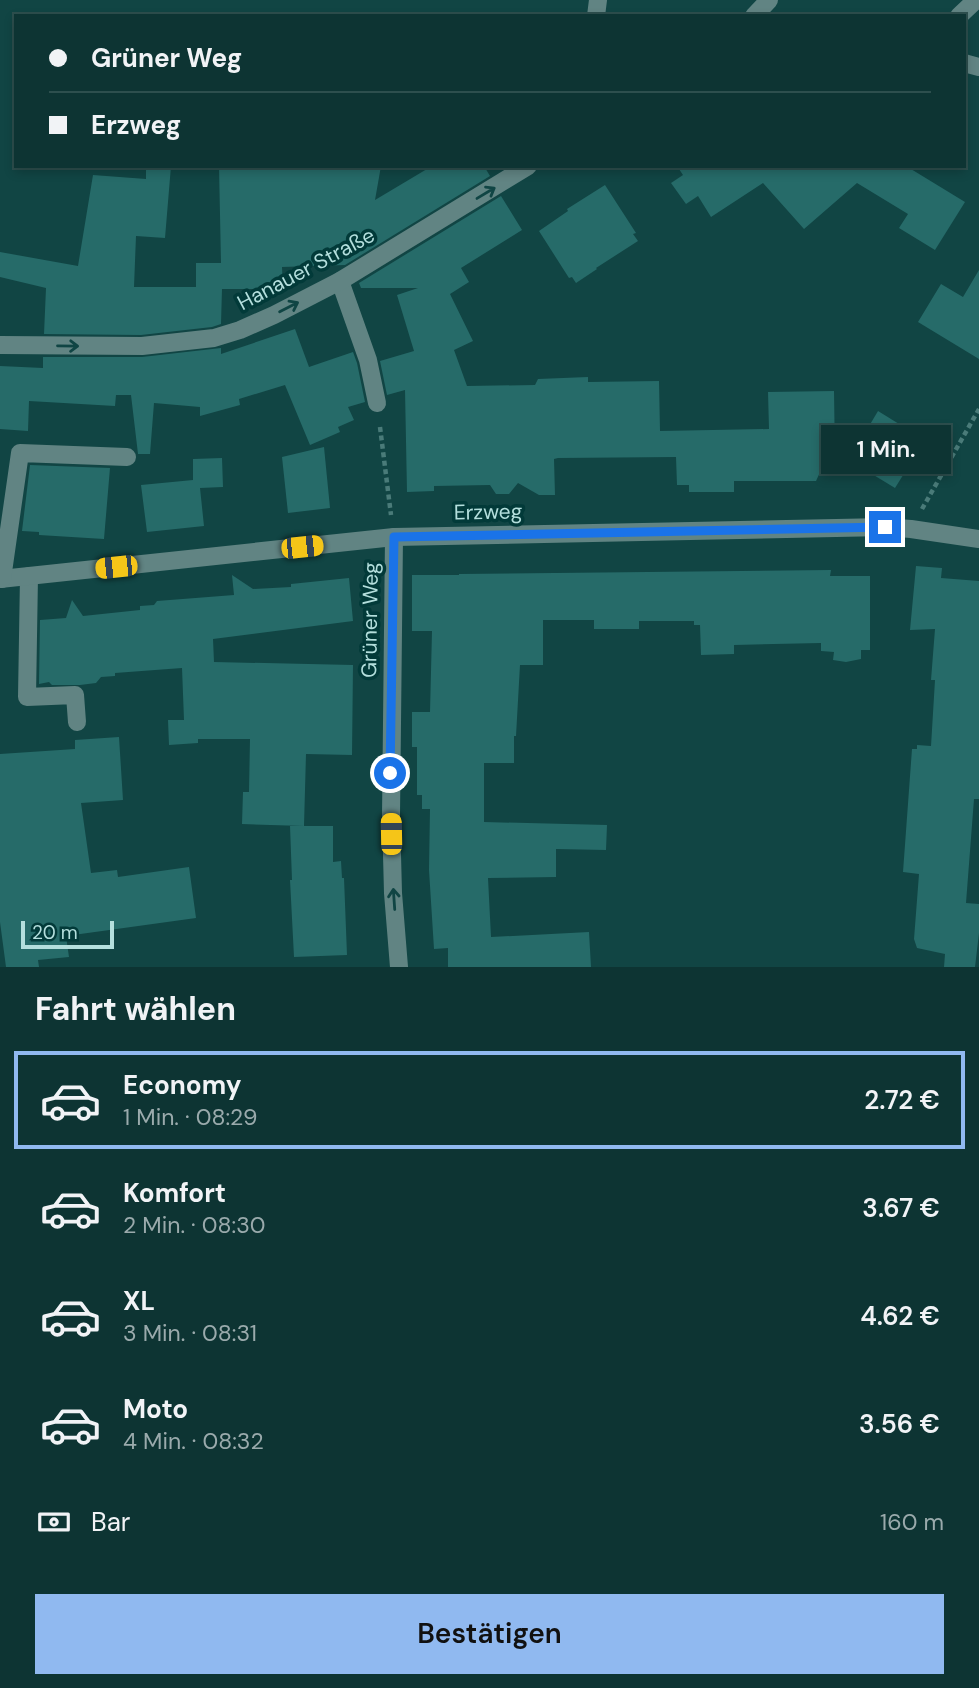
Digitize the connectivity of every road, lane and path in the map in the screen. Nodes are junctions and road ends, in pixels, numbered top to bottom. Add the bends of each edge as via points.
1 (769, 0) edge
2 (976, 0) edge
3 (756, 14) edge
4 (961, 14) edge
5 (525, 168) edge
6 (340, 281) junction
7 (0, 345) edge
8 (377, 402) joint
9 (979, 409) edge
10 (127, 457) dead end
11 (911, 529) junction
12 (394, 537) junction
13 (979, 539) edge
14 (29, 576) junction
15 (1, 579) edge
16 (77, 722) dead end
17 (399, 967) edge

1 - 3 street
2 - 4 street
6 -> 5 street, Hanauer Straße
7 -> 6 street, Hanauer Straße via 142,346 214,338 274,315
6 - 8 street via 368,360
8 - 12 path, Grüner Weg
9 - 11 path
10 - 15 street via 20,453
11 - 12 street, Erzweg
11 - 13 street, Erzweg
12 - 14 street, Erzweg
17 -> 12 street, Grüner Weg via 391,816
14 - 15 street, Erzweg
14 - 16 street via 27,697 75,695

